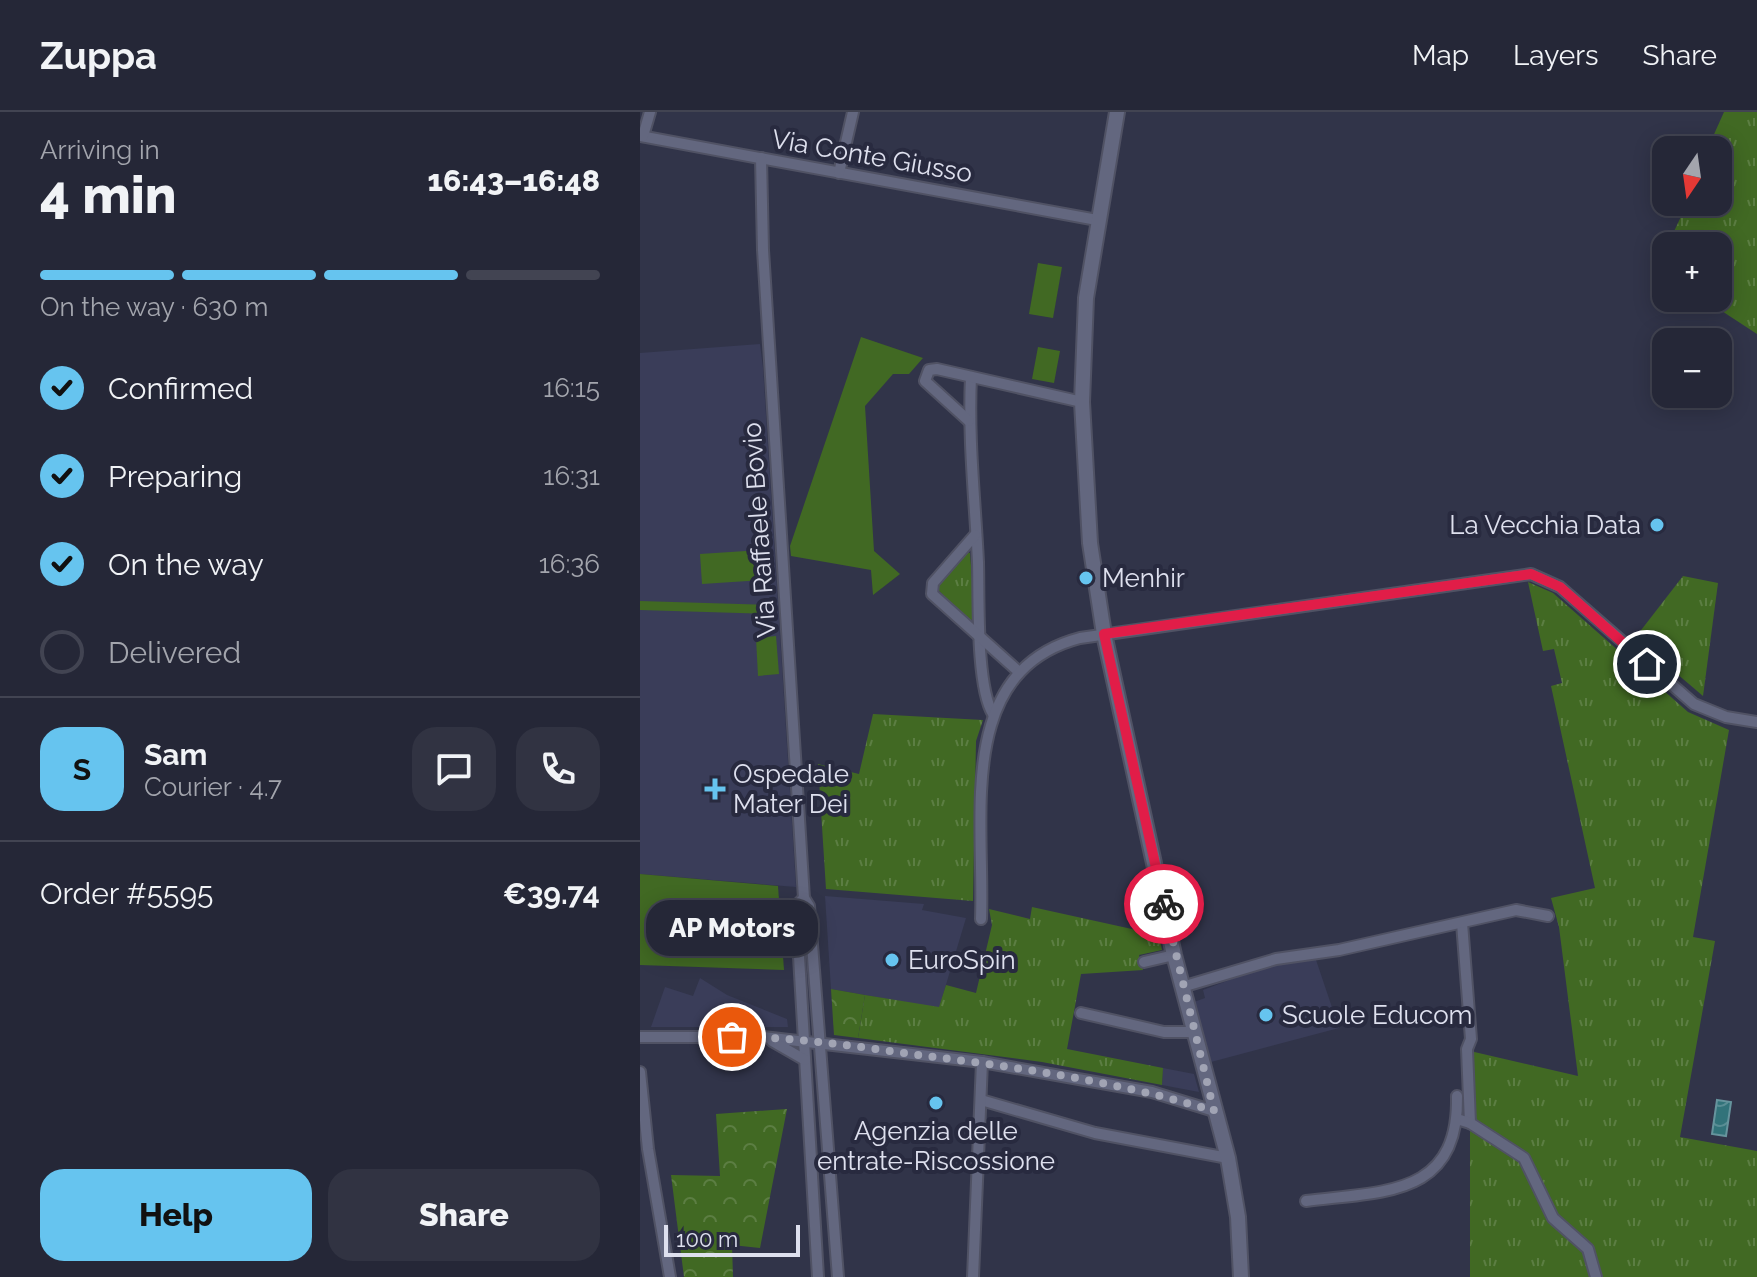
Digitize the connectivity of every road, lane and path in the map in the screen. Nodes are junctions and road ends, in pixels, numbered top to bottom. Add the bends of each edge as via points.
1 (650, 112) edge
2 (853, 112) edge
3 (1117, 112) edge
4 (641, 136) edge
5 (761, 158) junction
6 (839, 173) junction
7 (1097, 220) junction
8 (971, 377) junction
9 (1082, 402) junction
10 (970, 404) junction
11 (952, 406) junction
12 (969, 421) junction
13 (975, 535) junction
14 (1104, 634) junction
15 (981, 638) junction
16 (1018, 671) junction
17 (993, 714) junction
18 (1757, 722) edge
19 (804, 898) junction
20 (1548, 916) dead end
21 (981, 919) dead end
22 (1462, 923) junction
23 (1174, 955) junction
24 (1144, 962) dead end
25 (1182, 987) junction
26 (1081, 1013) dead end
27 (1194, 1032) junction
28 (640, 1037) edge
29 (763, 1037) junction
30 (804, 1040) junction
31 (819, 1042) junction
32 (805, 1060) junction
33 (982, 1062) junction
34 (640, 1072) edge
35 (824, 1092) junction
36 (807, 1094) junction
37 (1457, 1096) dead end
38 (981, 1100) junction
39 (1214, 1111) junction
40 (1457, 1119) junction
41 (1470, 1123) junction
42 (643, 1134) edge
43 (1228, 1158) junction
44 (1306, 1201) dead end
45 (818, 1273) edge
46 (838, 1273) edge
47 (670, 1277) edge
48 (973, 1277) edge
49 (1241, 1277) edge
50 (1596, 1277) edge

1 - 4 street
2 - 6 street
3 - 7 street
4 - 5 street, Via Conte Giusso
5 - 6 street, Via Conte Giusso
5 - 19 street, Via Raffaele Bovio
6 - 7 street, Via Conte Giusso
7 - 9 street via 1086,298
8 - 9 street
8 - 10 street
8 - 11 street via 933,369 925,375
9 - 14 street via 1090,543
10 - 11 street
10 - 12 street
11 - 12 street
12 - 13 street
13 - 15 street
13 - 15 street via 930,587 934,597
14 - 16 street via 1059,643
14 - 18 street via 1531,574 1560,587 1694,704
14 - 23 street
15 - 16 street
15 - 17 street via 986,703
16 - 17 street
17 - 21 street via 985,744
19 - 30 street, Via Raffaele Bovio via 796,906
19 - 31 street, Via Raffaele Bovio via 809,906
20 - 22 street via 1516,910
22 - 25 street via 1276,959
22 - 41 street via 1471,1039
23 - 24 street
23 - 25 street
25 - 27 street
26 - 27 street via 1164,1032
27 - 39 street
28 - 29 street
29 - 30 street
29 - 32 street
30 - 31 street
30 - 32 street, Via Raffaele Bovio
31 - 33 street
31 - 35 street, Via Raffaele Bovio
32 - 36 street, Via Raffaele Bovio
33 - 38 street
33 - 39 street via 1152,1092
34 - 42 street
35 - 36 street
35 - 46 street, Via Raffaele Bovio
36 - 45 street, Via Raffaele Bovio
37 - 40 street
38 - 43 street via 1095,1133
38 - 48 street
39 - 43 street
40 - 41 street
40 - 44 street via 1448,1151 1427,1177 1381,1191
41 - 50 street via 1524,1158 1553,1218 1588,1249
42 - 47 street
43 - 49 street
45 - 46 street

